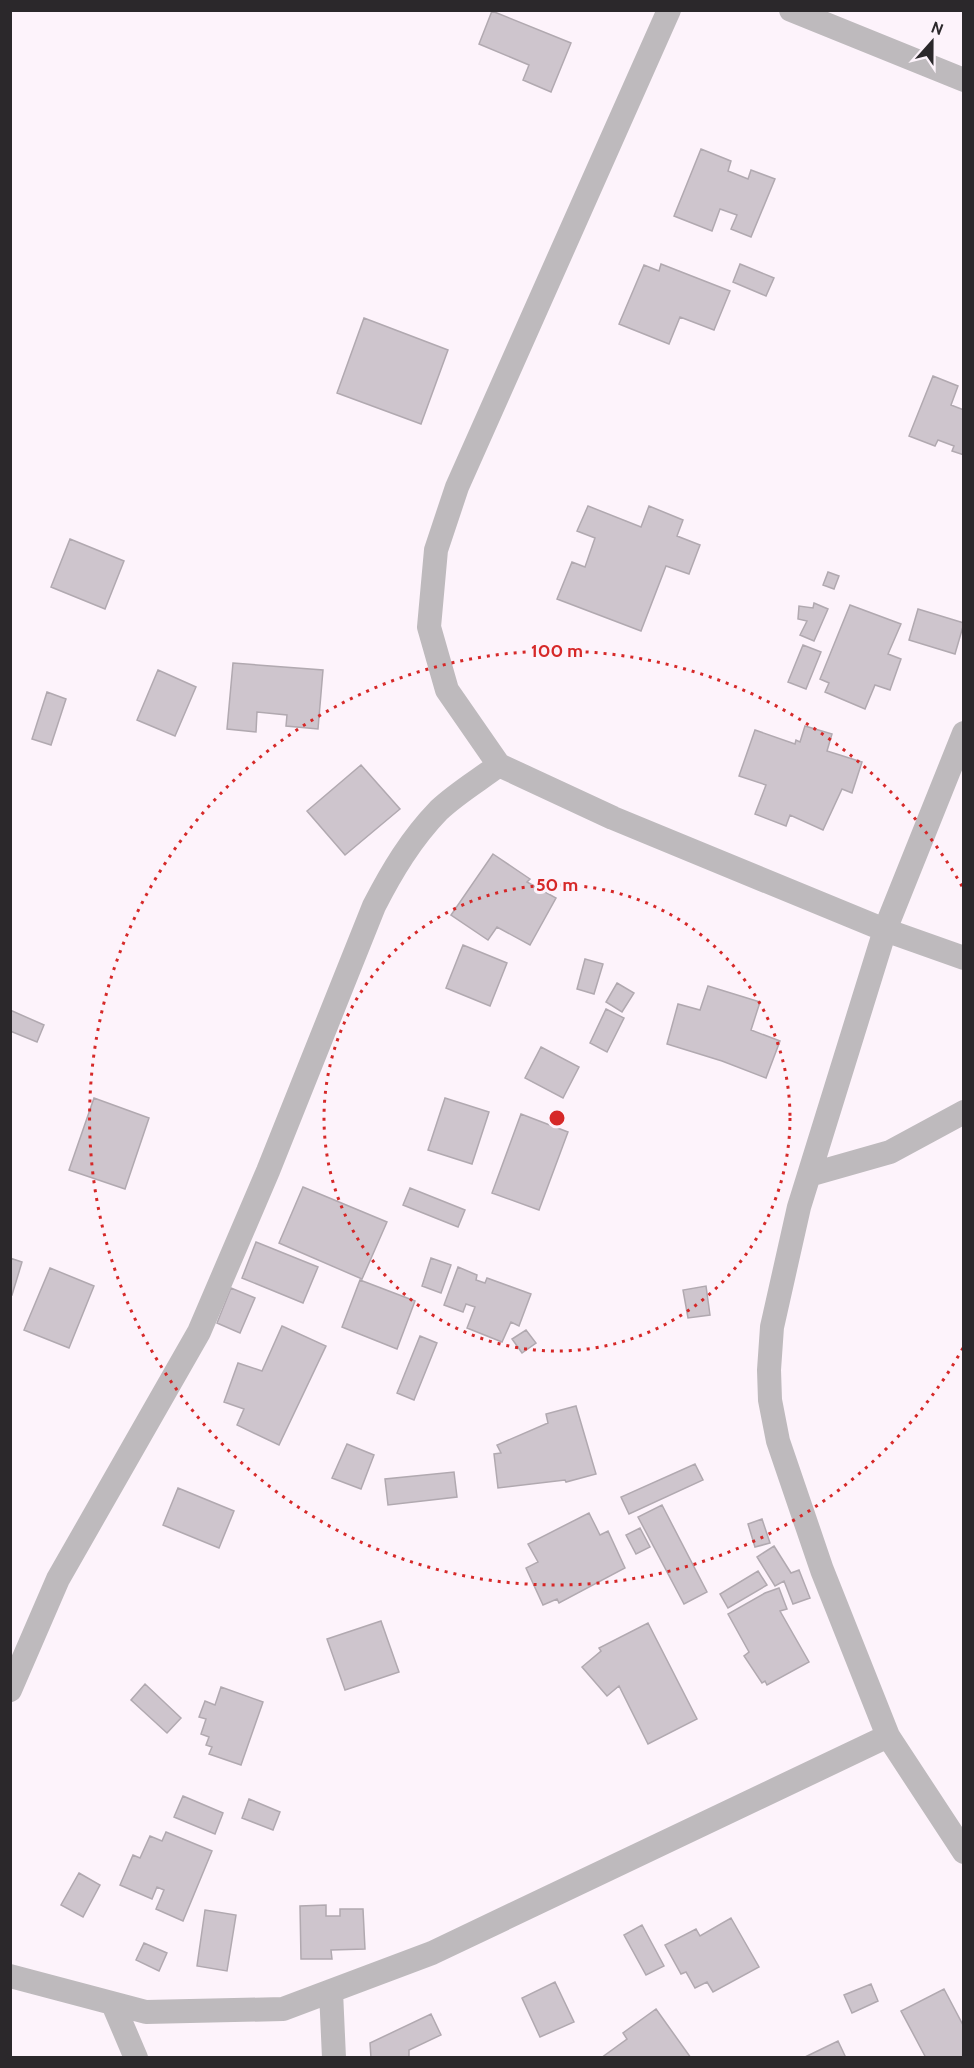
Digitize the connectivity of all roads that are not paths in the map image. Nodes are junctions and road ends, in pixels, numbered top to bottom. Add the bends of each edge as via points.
1 (669, 10) edge
2 (791, 10) edge
3 (963, 80) edge
4 (963, 734) edge
5 (499, 765) junction
6 (885, 930) junction
7 (963, 958) edge
8 (963, 1112) edge
9 (809, 1175) junction
10 (10, 1690) edge
11 (888, 1736) junction
12 (963, 1852) edge
13 (10, 1976) edge
14 (331, 1991) junction
15 (113, 2004) junction
16 (136, 2058) edge
17 (334, 2058) edge

1 - 5 street via 457,487 436,550 429,627 447,690
2 - 3 street
4 - 6 street
5 - 6 street via 613,818
5 - 10 street via 441,808 415,836 392,870 199,1332 58,1579
6 - 7 street
6 - 9 street
8 - 9 street via 890,1152
9 - 11 street via 772,1327 770,1400 778,1441 822,1570
11 - 12 street
11 - 14 street via 432,1953
13 - 15 street
14 - 15 street via 283,2009 146,2012
14 - 17 street
15 - 16 street

